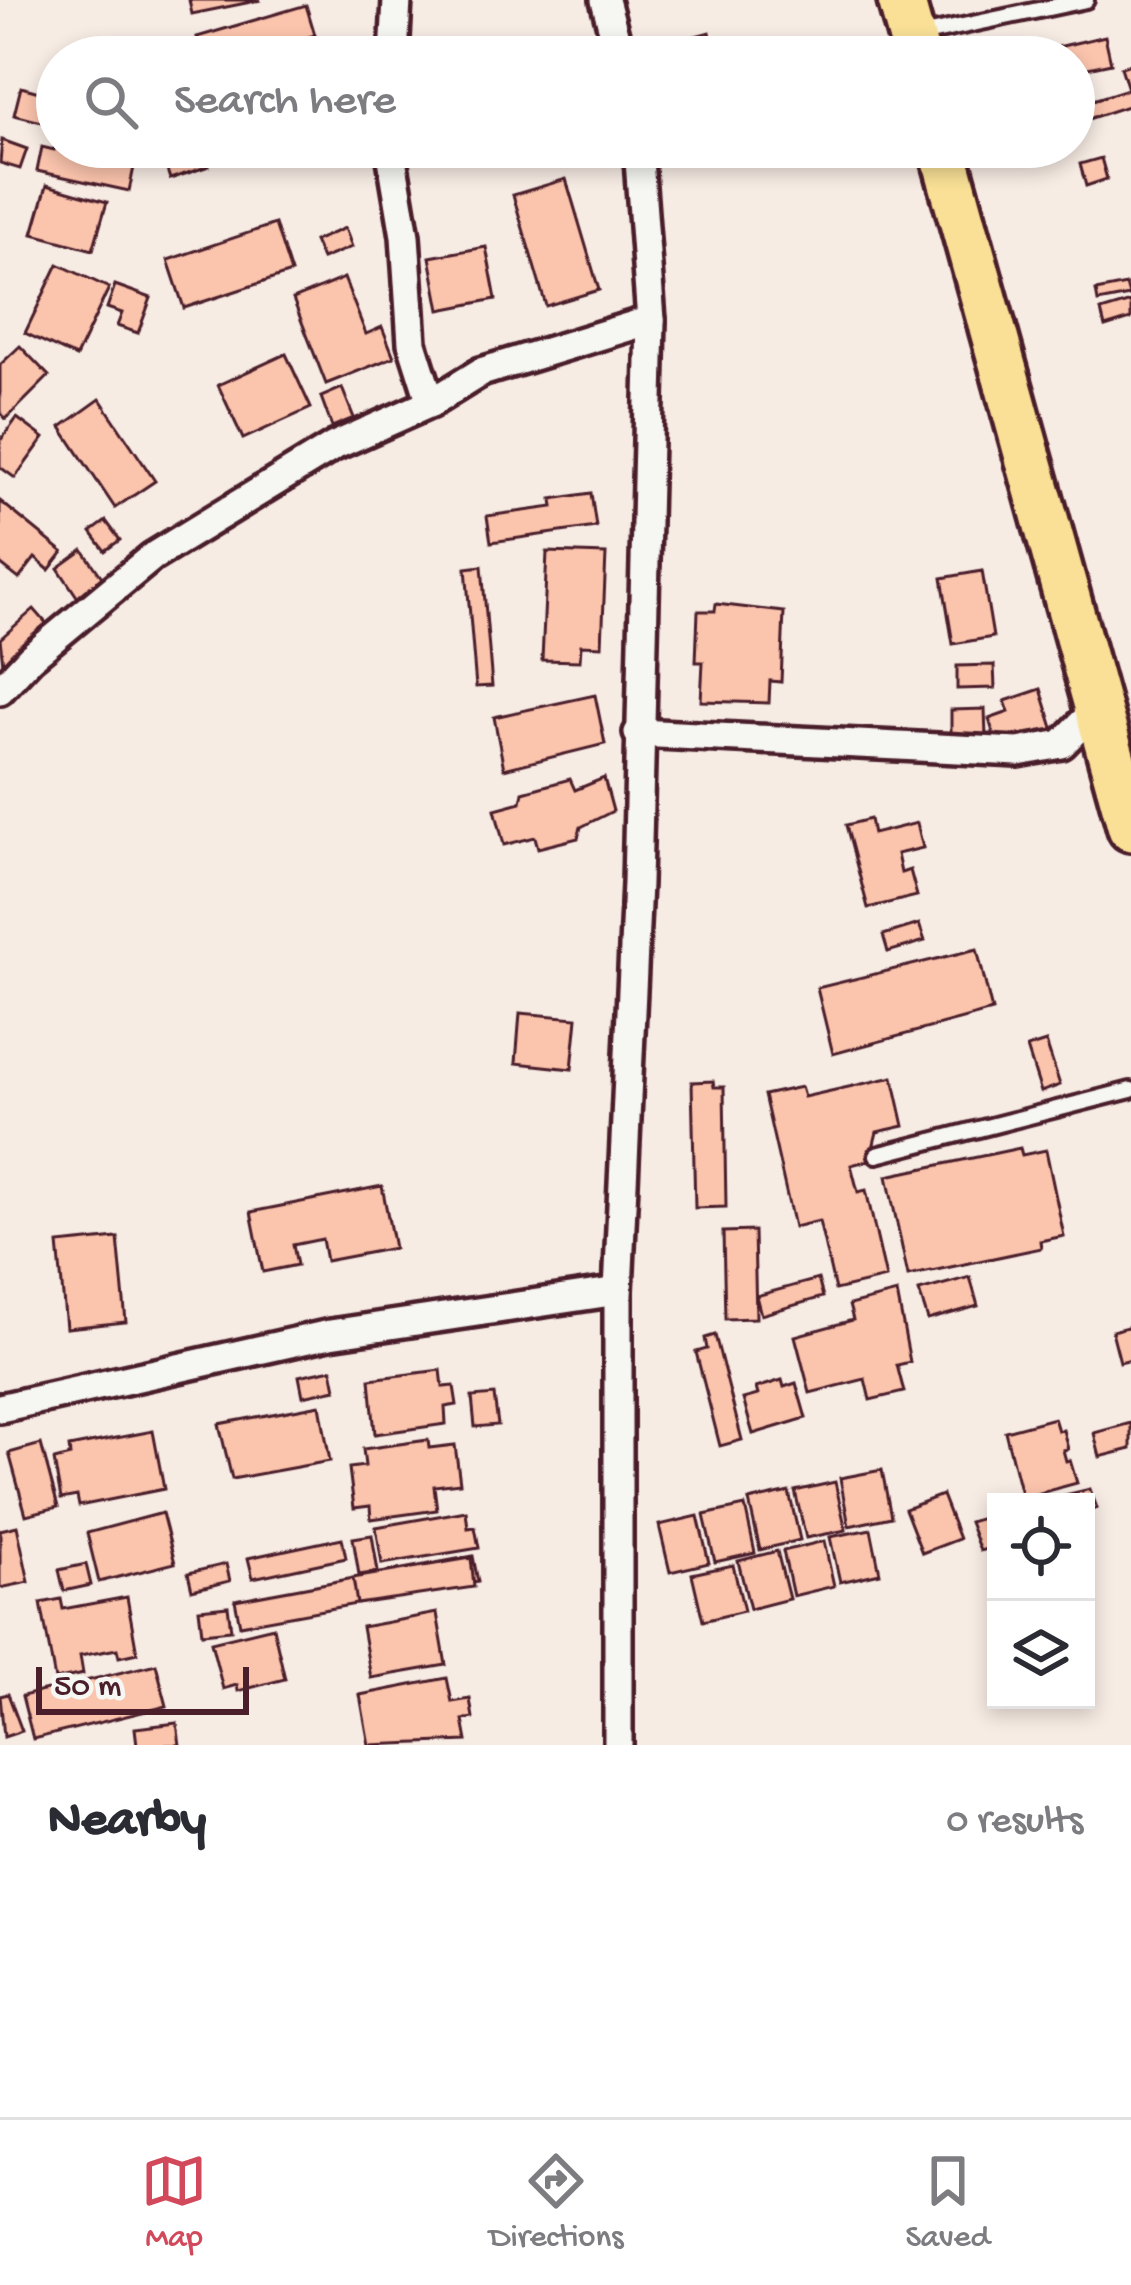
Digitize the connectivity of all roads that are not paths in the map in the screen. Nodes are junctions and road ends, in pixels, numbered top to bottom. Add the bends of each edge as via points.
1 (397, 0) edge
2 (604, 0) edge
3 (1085, 0) edge
4 (910, 31) edge
5 (395, 36) edge
6 (614, 36) edge
7 (393, 168) edge
8 (640, 168) edge
9 (948, 168) edge
10 (651, 320) junction
11 (431, 403) junction
12 (0, 690) edge
13 (1096, 709) junction
14 (638, 733) junction
15 (1131, 828) edge
16 (1131, 1090) edge
17 (877, 1155) dead end
18 (618, 1291) junction
19 (0, 1408) edge
20 (618, 1745) edge

1 - 5 street
2 - 6 street
3 - 4 lane
7 - 11 street via 412,343
8 - 10 street
9 - 13 main road
10 - 11 street via 482,372
10 - 14 street
11 - 12 street via 334,446 152,557
13 - 14 street via 1062,744 1018,752
13 - 15 main road
14 - 18 street
16 - 17 lane
18 - 19 street via 330,1334
18 - 20 street

